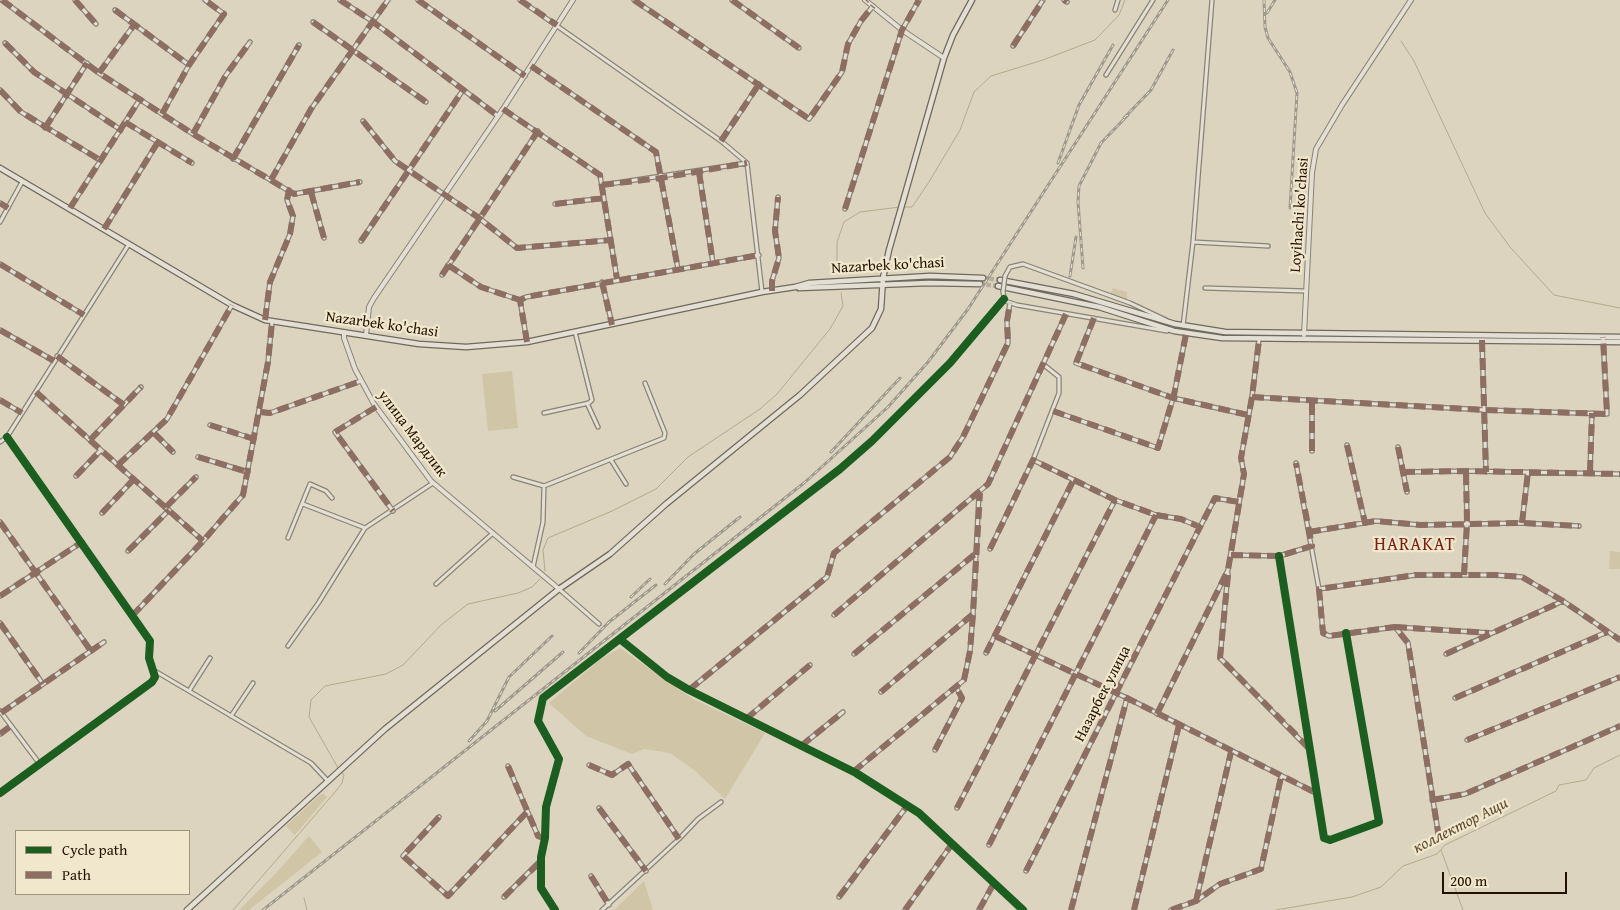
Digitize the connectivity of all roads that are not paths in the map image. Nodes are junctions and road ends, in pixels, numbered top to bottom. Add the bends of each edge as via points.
1 (2, 0) edge
2 (75, 0) edge
3 (205, 0) edge
4 (340, 0) edge
5 (388, 0) edge
6 (418, 0) edge
7 (520, 0) edge
8 (573, 0) edge
9 (634, 0) edge
10 (732, 0) edge
11 (866, 0) edge
12 (919, 0) edge
13 (972, 0) edge
14 (1043, 0) edge
15 (1118, 0) edge
16 (1153, 0) edge
17 (1212, 0) edge
18 (1411, 0) edge
19 (212, 2) edge
20 (874, 6) junction
21 (115, 10) dead end
22 (1115, 10) dead end
23 (372, 21) junction
24 (313, 22) dead end
25 (96, 24) dead end
26 (134, 25) junction
27 (556, 25) junction
28 (902, 30) junction
29 (250, 42) dead end
30 (4, 43) dead end
31 (298, 46) dead end
32 (1012, 46) dead end
33 (799, 48) dead end
34 (353, 49) junction
35 (944, 58) junction
36 (87, 63) junction
37 (189, 65) junction
38 (531, 66) junction
39 (99, 73) junction
40 (525, 76) junction
41 (1106, 76) dead end
42 (759, 84) junction
43 (0, 90) edge
44 (463, 90) junction
45 (67, 95) junction
46 (140, 99) junction
47 (426, 102) dead end
48 (503, 109) junction
49 (162, 114) junction
50 (498, 116) junction
51 (363, 121) dead end
52 (125, 122) junction
53 (45, 128) junction
54 (120, 130) junction
55 (538, 131) junction
56 (193, 134) junction
57 (721, 141) junction
58 (158, 142) junction
59 (233, 158) junction
60 (100, 160) junction
61 (192, 163) dead end
62 (748, 163) junction
63 (0, 168) edge
64 (408, 169) junction
65 (699, 172) junction
66 (661, 178) junction
67 (271, 180) junction
68 (23, 181) junction
69 (360, 182) dead end
70 (602, 185) junction
71 (289, 190) junction
72 (311, 192) junction
73 (444, 194) junction
74 (778, 197) dead end
75 (604, 198) junction
76 (0, 203) edge
77 (555, 204) dead end
78 (8, 208) junction
79 (70, 208) junction
80 (845, 208) dead end
81 (479, 218) junction
82 (0, 222) edge
83 (104, 229) junction
84 (324, 238) dead end
85 (611, 240) junction
86 (361, 241) dead end
87 (1193, 242) junction
88 (130, 244) junction
89 (1268, 246) dead end
90 (759, 255) junction
91 (713, 263) junction
92 (0, 264) edge
93 (448, 265) junction
94 (678, 269) junction
95 (442, 274) dead end
96 (883, 278) junction
97 (983, 278) tunnel mouth
98 (617, 279) junction
99 (1000, 280) tunnel mouth
100 (602, 282) junction
101 (884, 284) junction
102 (980, 284) tunnel mouth
103 (998, 286) tunnel mouth
104 (795, 287) junction
105 (1205, 288) dead end
106 (772, 291) junction
107 (1305, 291) junction
108 (762, 292) junction
109 (1004, 299) junction
110 (520, 300) junction
111 (1010, 303) junction
112 (232, 305) junction
113 (1066, 314) junction
114 (84, 315) junction
115 (1094, 318) junction
116 (265, 320) junction
117 (272, 322) junction
118 (1175, 324) junction
119 (612, 325) junction
120 (1183, 326) junction
121 (0, 330) edge
122 (1174, 331) junction
123 (344, 332) junction
124 (575, 332) junction
125 (1186, 334) junction
126 (366, 335) junction
127 (1304, 337) junction
128 (1620, 337) edge
129 (1603, 339) junction
130 (1258, 340) junction
131 (1482, 340) junction
132 (527, 342) junction
133 (1620, 342) edge
134 (57, 356) junction
135 (54, 361) junction
136 (1044, 365) junction
137 (361, 381) junction
138 (645, 383) dead end
139 (141, 387) dead end
140 (36, 392) junction
141 (1252, 397) junction
142 (1173, 398) junction
143 (0, 400) edge
144 (1312, 401) junction
145 (587, 404) junction
146 (124, 405) junction
147 (376, 407) junction
148 (1486, 410) junction
149 (1053, 411) junction
150 (260, 412) junction
151 (22, 413) junction
152 (544, 413) dead end
153 (1592, 413) junction
154 (1248, 415) junction
155 (210, 425) dead end
156 (598, 427) dead end
157 (154, 433) junction
158 (7, 436) junction
159 (254, 439) junction
160 (90, 440) junction
161 (0, 442) edge
162 (1347, 445) dead end
163 (1398, 447) dead end
164 (101, 450) junction
165 (1312, 451) dead end
166 (173, 452) dead end
167 (198, 457) dead end
168 (611, 460) junction
169 (1033, 460) junction
170 (1296, 463) dead end
171 (118, 465) junction
172 (1466, 470) junction
173 (248, 472) junction
174 (1403, 472) junction
175 (1486, 472) junction
176 (1528, 472) junction
177 (1590, 472) junction
178 (1620, 474) edge
179 (76, 476) dead end
180 (196, 477) dead end
181 (512, 477) dead end
182 (134, 479) junction
183 (1073, 481) junction
184 (433, 483) junction
185 (626, 484) dead end
186 (544, 486) junction
187 (1407, 492) dead end
188 (980, 493) junction
189 (332, 498) dead end
190 (1115, 500) junction
191 (1239, 502) junction
192 (303, 504) junction
193 (167, 509) junction
194 (393, 511) junction
195 (102, 513) dead end
196 (1156, 515) junction
197 (0, 522) edge
198 (1365, 523) junction
199 (1467, 523) junction
200 (1522, 524) junction
201 (1579, 526) dead end
202 (1200, 527) junction
203 (365, 528) junction
204 (1309, 532) junction
205 (493, 533) junction
206 (288, 538) dead end
207 (203, 541) junction
208 (82, 542) junction
209 (1312, 546) junction
210 (990, 549) dead end
211 (128, 551) dead end
212 (975, 554) junction
213 (1231, 555) junction
214 (1279, 556) junction
215 (533, 567) junction
216 (1228, 570) junction
217 (34, 571) junction
218 (1464, 575) junction
219 (436, 584) dead end
220 (559, 588) junction
221 (1319, 589) junction
222 (0, 596) edge
223 (1564, 601) junction
224 (973, 614) junction
225 (834, 615) dead end
226 (132, 616) junction
227 (0, 623) edge
228 (599, 624) dead end
229 (1395, 628) junction
230 (1608, 632) junction
231 (1346, 633) junction
232 (1492, 633) junction
233 (995, 636) junction
234 (622, 640) junction
235 (1620, 640) edge
236 (104, 642) dead end
237 (288, 646) dead end
238 (91, 652) junction
239 (986, 653) dead end
240 (854, 654) dead end
241 (1446, 654) dead end
242 (1035, 655) junction
243 (210, 658) dead end
244 (810, 665) dead end
245 (155, 672) junction
246 (1075, 675) junction
247 (1620, 677) edge
248 (253, 683) dead end
249 (43, 684) junction
250 (956, 687) junction
251 (689, 690) junction
252 (189, 691) junction
253 (881, 692) dead end
254 (1116, 694) junction
255 (1128, 698) junction
256 (1455, 698) dead end
257 (1, 712) edge
258 (843, 712) dead end
259 (1157, 714) junction
260 (232, 716) junction
261 (746, 719) junction
262 (11, 726) junction
263 (1179, 726) junction
264 (1620, 726) edge
265 (0, 734) edge
266 (1467, 740) dead end
267 (801, 746) junction
268 (1309, 748) junction
269 (935, 750) dead end
270 (1231, 752) junction
271 (39, 763) junction
272 (589, 765) dead end
273 (508, 766) dead end
274 (853, 772) junction
275 (1281, 777) junction
276 (327, 780) junction
277 (0, 792) edge
278 (1316, 793) junction
279 (1432, 800) junction
280 (721, 802) dead end
281 (907, 806) junction
282 (599, 808) dead end
283 (957, 808) dead end
284 (527, 812) junction
285 (440, 817) dead end
286 (545, 838) junction
287 (1439, 838) dead end
288 (679, 839) junction
289 (952, 844) junction
290 (989, 845) dead end
291 (541, 861) junction
292 (646, 870) junction
293 (1026, 871) dead end
294 (591, 876) dead end
295 (994, 883) junction
296 (504, 897) dead end
297 (839, 897) dead end
298 (1196, 901) junction
299 (609, 905) junction
300 (187, 910) edge
301 (555, 910) edge
302 (602, 910) edge
303 (906, 910) edge
304 (979, 910) edge
305 (1023, 910) edge
306 (1072, 910) edge
307 (1134, 910) edge
308 (1171, 910) edge

1 - 36 street
2 - 25 street
3 - 19 street
4 - 23 street
5 - 23 street
6 - 40 street
7 - 27 street
8 - 27 street
9 - 42 street
10 - 33 street
11 - 20 street
12 - 28 street
13 - 35 main road
14 - 32 street
15 - 22 street
16 - 41 street
17 - 87 street
18 - 107 street, Loyihachi ko'chasi via 1316,149
19 - 37 street via 224,14
20 - 28 street
20 - 42 street via 848,44 842,72 809,119
21 - 26 street
23 - 34 street
23 - 44 street
24 - 34 street
26 - 37 street
26 - 39 street
27 - 38 street
27 - 57 street
28 - 35 street
28 - 80 street
29 - 56 street via 226,75
30 - 45 street via 34,72
31 - 59 street
34 - 47 street
34 - 67 street via 311,109
35 - 96 main road
36 - 39 street
36 - 45 street
37 - 49 street
38 - 40 street
38 - 66 street via 656,152
39 - 46 street
40 - 48 street
42 - 57 street
43 - 53 street via 21,112
44 - 50 street
44 - 64 street
45 - 53 street
45 - 54 street
46 - 49 street
46 - 52 street
48 - 50 street
48 - 55 street
49 - 56 street
50 - 73 street
51 - 64 street via 395,161
52 - 54 street
52 - 58 street
53 - 60 street
54 - 60 street
55 - 70 street via 600,175
55 - 81 street
56 - 59 street
57 - 62 street
58 - 61 street
58 - 83 street
59 - 67 street
60 - 79 street
62 - 65 street
62 - 90 street
63 - 68 main road, Nazarbek ko'chasi
64 - 73 street
64 - 86 street
65 - 66 street
65 - 91 street
66 - 70 street
66 - 94 street
67 - 71 street
68 - 78 street
68 - 79 main road, Nazarbek ko'chasi
69 - 72 street
70 - 75 street
71 - 72 street via 294,194
71 - 116 street via 287,200 293,216 290,234 270,282
72 - 84 street
73 - 81 street
73 - 126 street via 371,303
74 - 106 street via 775,230 779,258
75 - 77 street
75 - 85 street
76 - 78 street
78 - 82 street
79 - 83 main road, Nazarbek ko'chasi
81 - 85 street via 517,248
81 - 93 street
83 - 88 main road, Nazarbek ko'chasi
85 - 98 street
87 - 89 street
87 - 120 street
88 - 112 main road, Nazarbek ko'chasi
88 - 114 street
90 - 91 street
90 - 108 street
91 - 94 street
92 - 114 street
93 - 95 street
93 - 110 street via 481,287
94 - 98 street
96 - 97 main road, Nazarbek ko'chasi
96 - 101 main road
96 - 104 main road, Nazarbek ko'chasi via 809,283
98 - 100 street
99 - 118 main road via 1074,294
100 - 110 street
100 - 119 street
101 - 102 main road, Nazarbek ko'chasi
101 - 104 main road, Nazarbek ko'chasi
101 - 220 main road via 878,318 863,338 610,554
103 - 122 main road via 1090,305
104 - 106 main road, Nazarbek ko'chasi
105 - 107 street
106 - 108 main road, Nazarbek ko'chasi
107 - 127 street, Loyihachi ko'chasi
108 - 119 main road, Nazarbek ko'chasi
109 - 111 street
109 - 118 street, bridge via 1005,276 1010,267 1023,264
109 - 234 street via 950,362 840,470 760,529
110 - 132 street
111 - 113 street
111 - 251 street via 1008,342 963,437 950,457 834,553 827,577
112 - 116 main road, Nazarbek ko'chasi
112 - 157 street via 167,419
113 - 115 street
113 - 136 street
114 - 134 street
115 - 122 street
115 - 142 street via 1076,364
116 - 117 main road, Nazarbek ko'chasi
117 - 123 main road, Nazarbek ko'chasi
117 - 150 street
118 - 120 main road
119 - 124 main road, Nazarbek ko'chasi
120 - 127 main road
121 - 135 street
122 - 125 main road
123 - 126 main road, Nazarbek ko'chasi
123 - 137 street, улица Мардлик
124 - 132 main road, Nazarbek ko'chasi
124 - 145 street via 592,400
125 - 130 main road
125 - 142 street
126 - 132 main road, Nazarbek ko'chasi via 454,346
127 - 129 main road
127 - 130 main road
127 - 131 main road
128 - 129 main road
129 - 131 main road
129 - 133 main road
129 - 153 street via 1606,414
130 - 141 street
131 - 148 street
134 - 135 street
134 - 146 street
135 - 140 street
136 - 149 street via 1059,377 1059,392
136 - 188 street via 988,484
137 - 147 street, улица Мардлик
137 - 150 street via 270,413
138 - 168 street via 665,436
139 - 146 street
140 - 151 street
140 - 160 street
141 - 144 street
141 - 154 street
142 - 149 street via 1158,448
142 - 154 street
143 - 151 street
144 - 148 street
144 - 165 street
145 - 152 street
145 - 156 street
146 - 160 street
147 - 184 street, улица Мардлик
147 - 194 street via 335,432
148 - 153 street
148 - 175 street
149 - 169 street
150 - 159 street
151 - 158 street
153 - 177 street
154 - 191 street via 1241,458 1244,474
155 - 159 street
157 - 166 street
157 - 171 street
158 - 161 street
158 - 208 street
159 - 173 street
160 - 164 street
162 - 198 street
163 - 174 street
164 - 171 street
164 - 179 street
167 - 173 street
168 - 185 street
168 - 186 street
169 - 183 street
169 - 210 street
170 - 204 street
171 - 182 street
172 - 174 street
172 - 175 street
172 - 199 street
173 - 207 street via 243,495
174 - 187 street
175 - 176 street
176 - 177 street
176 - 200 street
177 - 178 street
180 - 193 street
181 - 186 street
182 - 193 street
182 - 195 street
183 - 190 street
183 - 233 street
184 - 194 street
184 - 205 street, улица Мардлик
186 - 215 street via 544,516
188 - 212 street
188 - 225 street
189 - 192 street via 326,491 310,484
190 - 196 street
190 - 242 street
191 - 202 street, Назарбек улица via 1216,498
191 - 213 street
192 - 203 street
192 - 206 street
193 - 207 street
193 - 211 street
194 - 203 street
196 - 202 street via 1181,519
196 - 246 street
197 - 217 street
198 - 199 street
198 - 204 street
199 - 200 street
199 - 218 street
200 - 201 street
202 - 254 street, Назарбек улица
203 - 237 street
204 - 209 street
205 - 215 street, улица Мардлик
205 - 219 street
207 - 226 street
208 - 217 street
208 - 226 street
209 - 214 street
209 - 221 street
212 - 224 street
212 - 240 street
213 - 214 street
213 - 216 street
214 - 268 street
215 - 220 street, улица Мардлик
216 - 259 street
216 - 268 street via 1220,658
217 - 222 street
217 - 238 street
218 - 221 street via 1416,575
218 - 223 street via 1522,578
220 - 228 street
220 - 276 main road
221 - 231 street via 1323,634
223 - 230 street
223 - 232 street
224 - 250 street via 964,680
224 - 253 street
226 - 245 street via 150,641 149,658
227 - 249 street
229 - 231 street
229 - 232 street
229 - 279 street via 1408,643
230 - 235 street
230 - 256 street
231 - 278 street via 1380,822 1330,840 1324,838
232 - 241 street
233 - 239 street
233 - 242 street
234 - 251 street via 667,677
234 - 286 street via 613,643 543,698 538,721 559,759 546,807
236 - 238 street
238 - 249 street
242 - 246 street
242 - 283 street
243 - 252 street
244 - 261 street
245 - 252 street
245 - 271 street via 152,682
246 - 254 street
246 - 290 street
247 - 266 street
248 - 260 street
249 - 257 street
250 - 269 street via 962,698
250 - 274 street
251 - 261 street
252 - 260 street
254 - 255 street
254 - 293 street, Назарбек улица
255 - 259 street
255 - 306 street
257 - 262 street
258 - 267 street
259 - 263 street
260 - 276 street via 311,763
261 - 267 street
262 - 265 street
262 - 271 street
263 - 270 street
263 - 307 street
264 - 279 street via 1465,794
267 - 274 street
268 - 278 street
270 - 275 street
270 - 298 street
271 - 277 street
272 - 288 street via 612,775 628,764
273 - 284 street
274 - 281 street
275 - 278 street
275 - 298 street via 1260,869 1220,884
276 - 300 main road
279 - 287 street
280 - 288 street
281 - 289 street
281 - 297 street
282 - 292 street
284 - 285 street via 448,896 403,856
284 - 286 street via 538,836
286 - 291 street
288 - 292 street
289 - 295 street
289 - 303 street
291 - 296 street
291 - 301 street via 541,888
292 - 299 street
294 - 299 street
295 - 304 street
295 - 305 street
298 - 308 street
299 - 302 street

